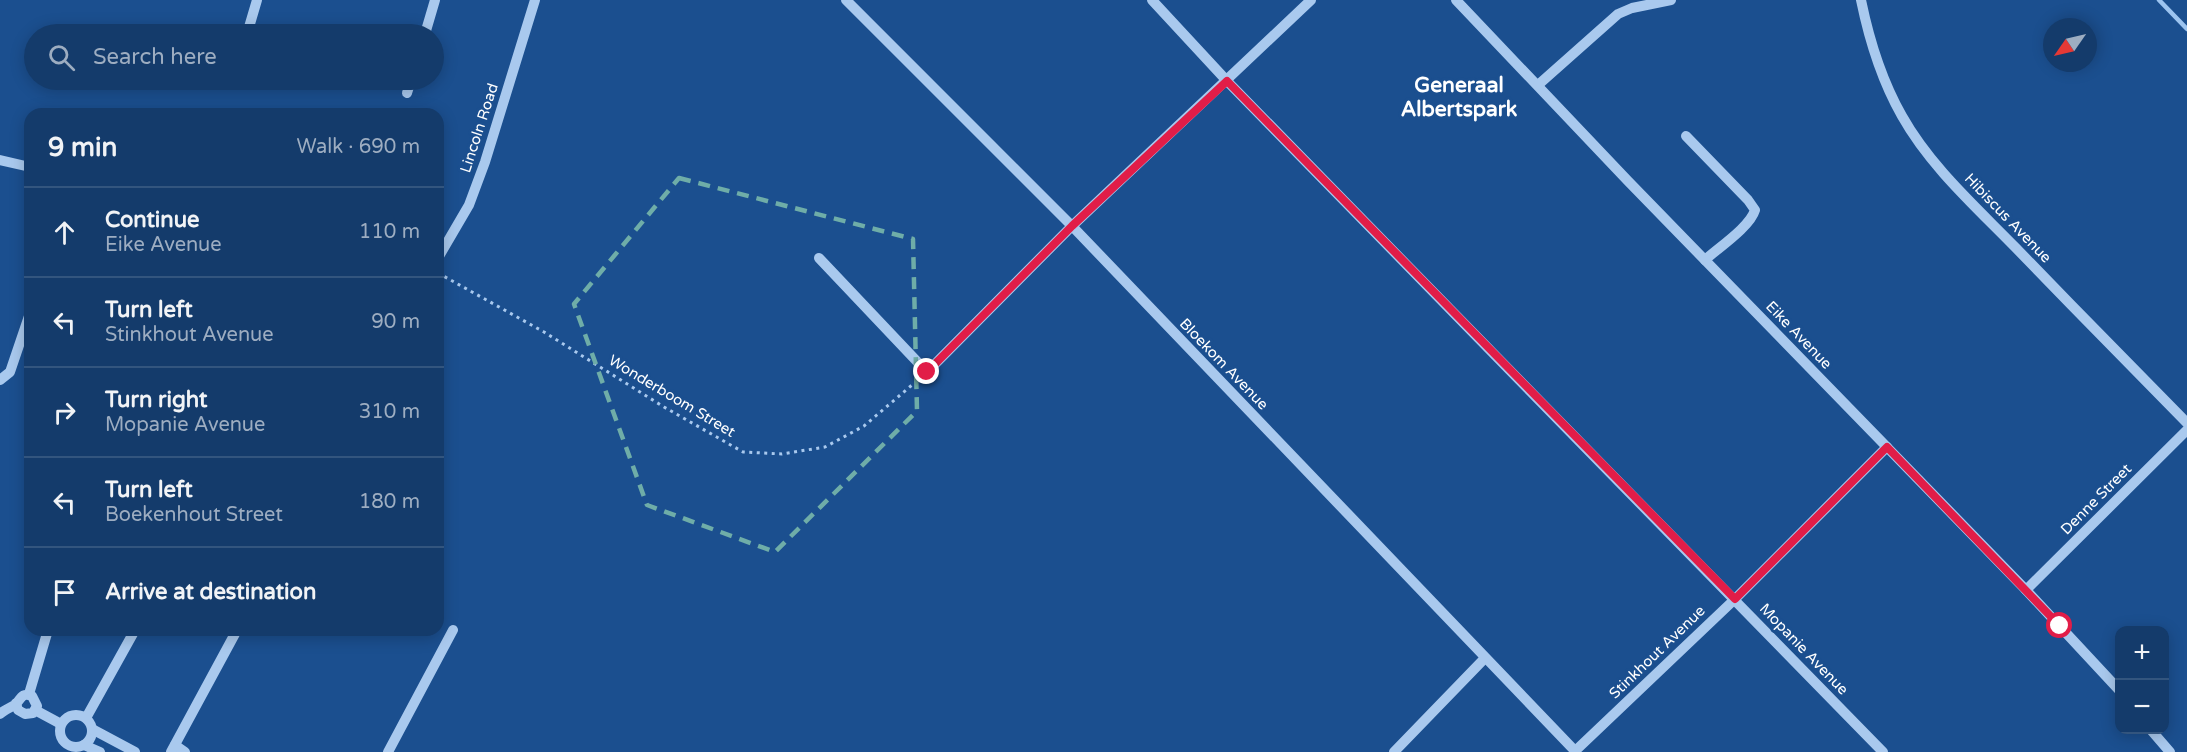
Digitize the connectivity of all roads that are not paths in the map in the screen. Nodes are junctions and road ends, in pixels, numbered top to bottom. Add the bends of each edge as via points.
1 (257, 0) edge
2 (435, 0) edge
3 (535, 0) edge
4 (846, 0) edge
5 (1152, 0) edge
6 (1311, 0) edge
7 (1456, 0) edge
8 (1671, 0) edge
9 (1862, 0) edge
10 (250, 24) edge
11 (427, 24) edge
12 (1227, 81) junction
13 (1538, 85) junction
14 (408, 90) edge
15 (407, 93) dead end
16 (1686, 136) dead end
17 (0, 159) edge
18 (24, 165) edge
19 (1072, 226) junction
20 (444, 248) edge
21 (819, 258) dead end
22 (1705, 260) junction
23 (24, 331) edge
24 (0, 380) edge
25 (2187, 423) edge
26 (2187, 430) edge
27 (1887, 447) junction
28 (2026, 590) junction
29 (1735, 599) junction
30 (453, 630) dead end
31 (46, 636) edge
32 (132, 636) edge
33 (234, 636) edge
34 (1485, 658) junction
35 (2115, 686) edge
36 (29, 694) junction
37 (16, 703) junction
38 (35, 710) junction
39 (0, 714) edge
40 (86, 718) junction
41 (61, 724) junction
42 (92, 729) junction
43 (2155, 734) edge
44 (84, 745) junction
45 (173, 748) edge
46 (100, 752) edge
47 (135, 752) edge
48 (185, 752) edge
49 (388, 752) edge
50 (1394, 752) edge
51 (1575, 752) edge
52 (1883, 752) edge
53 (2170, 752) edge

1 - 10 street
2 - 11 street
3 - 20 street, Lincoln Road via 485,162 469,205
4 - 19 street, Bloekom Avenue
5 - 12 street, Mopanie Avenue
6 - 12 street
7 - 13 street, Eike Avenue
8 - 13 street via 1618,14
9 - 25 street, Hibiscus Avenue via 1867,29 1888,88 1918,141 1940,169
12 - 19 street
12 - 29 street, Mopanie Avenue
13 - 22 street, Eike Avenue
14 - 15 street
16 - 22 street via 1755,210
17 - 18 street
19 - 21 street via 927,372
19 - 34 street, Bloekom Avenue
22 - 27 street, Eike Avenue
23 - 24 street via 10,372
26 - 28 street, Denne Street
27 - 28 street, Eike Avenue
27 - 29 street, Stinkhout Avenue
28 - 35 street, Eike Avenue
29 - 51 street, Stinkhout Avenue
29 - 52 street, Mopanie Avenue
30 - 49 street
31 - 36 street
32 - 40 street
33 - 45 street
34 - 50 street
34 - 51 street, Bloekom Avenue
36 - 37 street via 22,695
36 - 38 street via 35,699
37 - 38 street via 21,713
37 - 39 street
38 - 41 street
40 - 41 street via 75,714
40 - 42 street
41 - 44 street via 63,741 73,747
42 - 44 street
42 - 47 street
43 - 53 street
44 - 46 street
45 - 48 street

